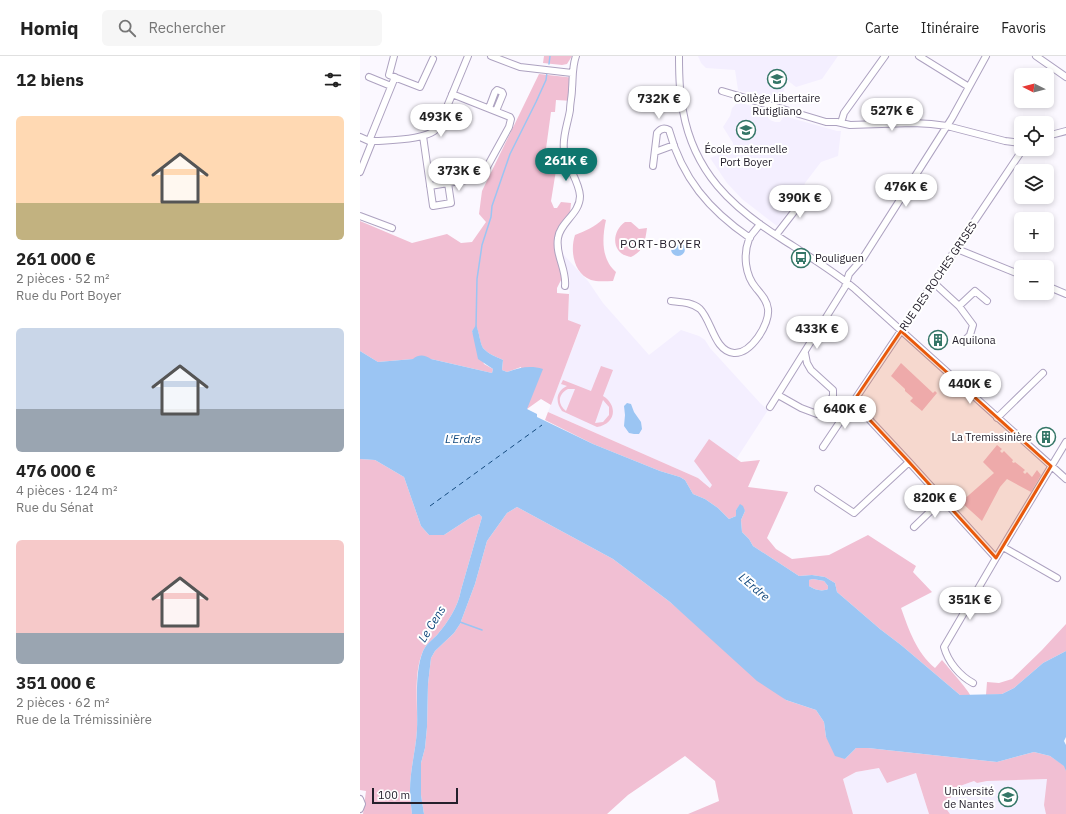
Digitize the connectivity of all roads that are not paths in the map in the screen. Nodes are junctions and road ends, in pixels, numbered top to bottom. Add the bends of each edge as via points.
1 (394, 56) edge
2 (468, 56) edge
3 (490, 56) edge
4 (576, 56) edge
5 (679, 56) edge
6 (885, 56) edge
7 (919, 56) edge
8 (986, 56) edge
9 (1036, 56) edge
10 (432, 59) dead end
11 (572, 73) junction
12 (1065, 75) edge
13 (369, 77) dead end
14 (395, 77) junction
15 (391, 86) junction
16 (969, 87) junction
17 (722, 91) dead end
18 (452, 94) junction
19 (488, 108) junction
20 (496, 111) junction
21 (841, 123) junction
22 (947, 126) junction
23 (1066, 131) edge
24 (1054, 134) edge
25 (423, 136) junction
26 (360, 137) edge
27 (370, 141) junction
28 (1014, 142) edge
29 (674, 145) junction
30 (655, 152) junction
31 (1018, 156) edge
32 (653, 166) dead end
33 (360, 172) edge
34 (448, 183) junction
35 (430, 186) junction
36 (810, 191) dead end
37 (360, 216) edge
38 (760, 224) junction
39 (392, 228) dead end
40 (776, 235) junction
41 (750, 238) junction
42 (957, 249) junction
43 (1014, 272) edge
44 (847, 282) junction
45 (934, 282) junction
46 (565, 286) dead end
47 (1054, 289) edge
48 (1066, 294) edge
49 (987, 301) dead end
50 (671, 302) dead end
51 (959, 306) junction
52 (901, 331) junction
53 (964, 341) dead end
54 (805, 353) junction
55 (1043, 373) dead end
56 (778, 395) junction
57 (853, 402) junction
58 (770, 407) dead end
59 (997, 418) junction
60 (1066, 442) edge
61 (823, 447) dead end
62 (909, 462) junction
63 (1051, 466) junction
64 (1066, 479) edge
65 (818, 489) dead end
66 (943, 499) junction
67 (914, 527) dead end
68 (1003, 547) junction
69 (996, 558) junction
70 (1057, 578) dead end
71 (973, 683) dead end
72 (360, 798) edge
73 (360, 809) edge

1 - 14 street via 389,75
2 - 18 street
3 - 11 street via 514,65
4 - 11 street
5 - 38 street via 683,112 697,154 713,181 732,202
6 - 21 street via 844,113
7 - 16 street
8 - 16 street
9 - 12 street
10 - 14 street via 420,87
11 - 46 street via 564,149 579,190 580,200 558,237 557,248 566,280
13 - 15 street
14 - 15 street
15 - 27 street
16 - 22 street
17 - 21 street via 820,120
18 - 19 street
18 - 25 street via 437,129 434,133
19 - 20 street
19 - 20 street via 498,90 503,94
20 - 34 street via 510,117 511,122 483,175
21 - 22 street via 913,123
22 - 28 street
22 - 44 street via 863,258 849,274
23 - 24 street
25 - 27 street
25 - 35 street
26 - 27 street
27 - 33 street
29 - 30 street
29 - 30 street via 669,130 660,129 657,133
29 - 41 street via 681,164 701,195 716,212
30 - 32 street
31 - 42 street, RUE DES ROCHES GRISES
34 - 35 street
34 - 35 street via 451,203 432,206
36 - 40 street
37 - 39 street
38 - 40 street
38 - 41 street
40 - 44 street
41 - 50 street via 746,258 748,273 768,308 767,319 751,346 738,353 726,350 719,345 699,309 690,304
42 - 43 street
42 - 45 street, RUE DES ROCHES GRISES
44 - 52 street
44 - 54 street
45 - 51 street
45 - 52 street, RUE DES ROCHES GRISES
47 - 48 street
49 - 51 street via 975,291
51 - 53 street via 973,325 970,335
52 - 57 street, RUE DES ROCHES GRISES
52 - 59 street
54 - 56 street
54 - 56 street via 811,370 833,390 833,396 822,412 817,414
55 - 59 street
56 - 58 street
57 - 61 street, RUE DES ROCHES GRISES
57 - 62 street
59 - 63 street
60 - 63 street
62 - 65 street via 854,513
62 - 66 street
63 - 64 street
63 - 68 street
66 - 67 street
66 - 69 street
68 - 69 street
68 - 70 street
69 - 71 street via 944,647 946,655 955,667
72 - 73 street

